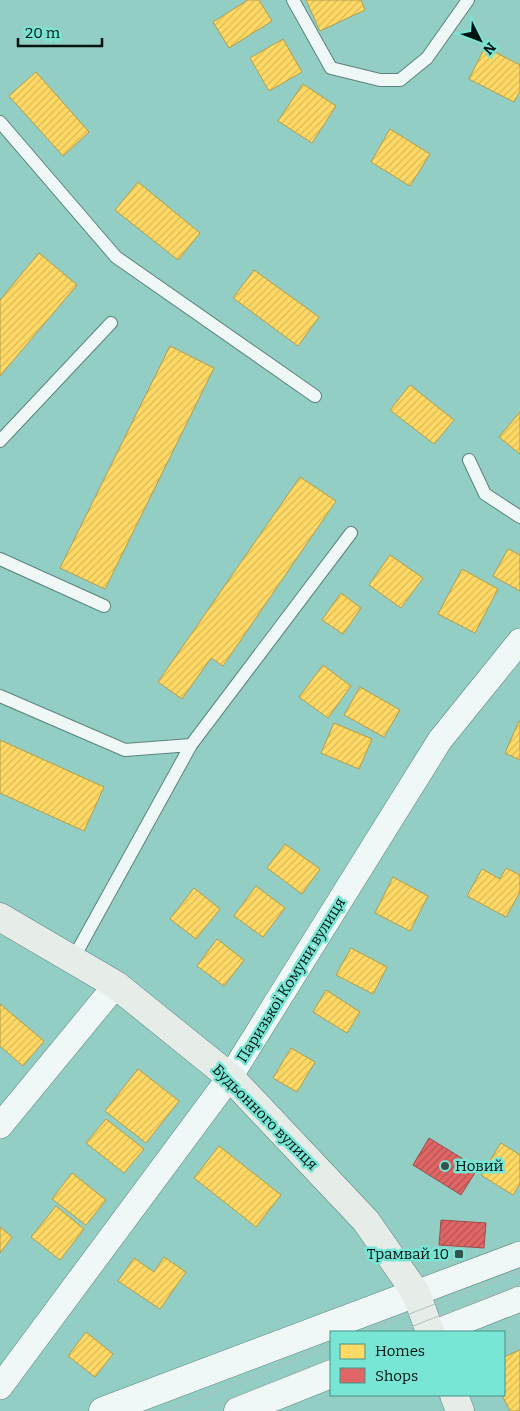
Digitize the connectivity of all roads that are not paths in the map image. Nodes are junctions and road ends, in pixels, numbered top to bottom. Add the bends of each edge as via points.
1 (292, 0) edge
2 (468, 0) edge
3 (0, 122) edge
4 (110, 323) dead end
5 (315, 396) dead end
6 (0, 441) edge
7 (469, 460) dead end
8 (520, 517) edge
9 (351, 533) dead end
10 (0, 559) edge
11 (104, 606) dead end
12 (520, 641) edge
13 (0, 696) edge
14 (191, 745) junction
15 (0, 917) edge
16 (73, 960) junction
17 (116, 985) junction
18 (230, 1077) junction
19 (0, 1126) edge
20 (520, 1254) edge
21 (416, 1293) junction
22 (520, 1299) edge
23 (430, 1331) edge
24 (439, 1331) edge
25 (330, 1374) edge
26 (0, 1387) edge
27 (454, 1396) edge
28 (103, 1411) edge
29 (238, 1411) edge
30 (460, 1411) edge

1 - 2 lane via 331,68 380,80 400,80 427,58
3 - 5 lane via 116,257
4 - 6 lane
7 - 8 lane via 485,494
9 - 14 lane
10 - 11 lane
12 - 18 street, Паризької Комуни вулиця via 440,740
13 - 14 lane via 125,750
14 - 16 lane
15 - 16 main road, Будьонного вулиця
16 - 17 main road, Будьонного вулиця
17 - 18 main road, Будьонного вулиця
17 - 19 street
18 - 21 main road, Будьонного вулиця via 366,1220
18 - 26 street, Паризької Комуни вулиця
20 - 21 street
21 - 23 main road, Будьонного вулиця
21 - 28 street
22 - 24 street
25 - 29 street
27 - 30 main road

